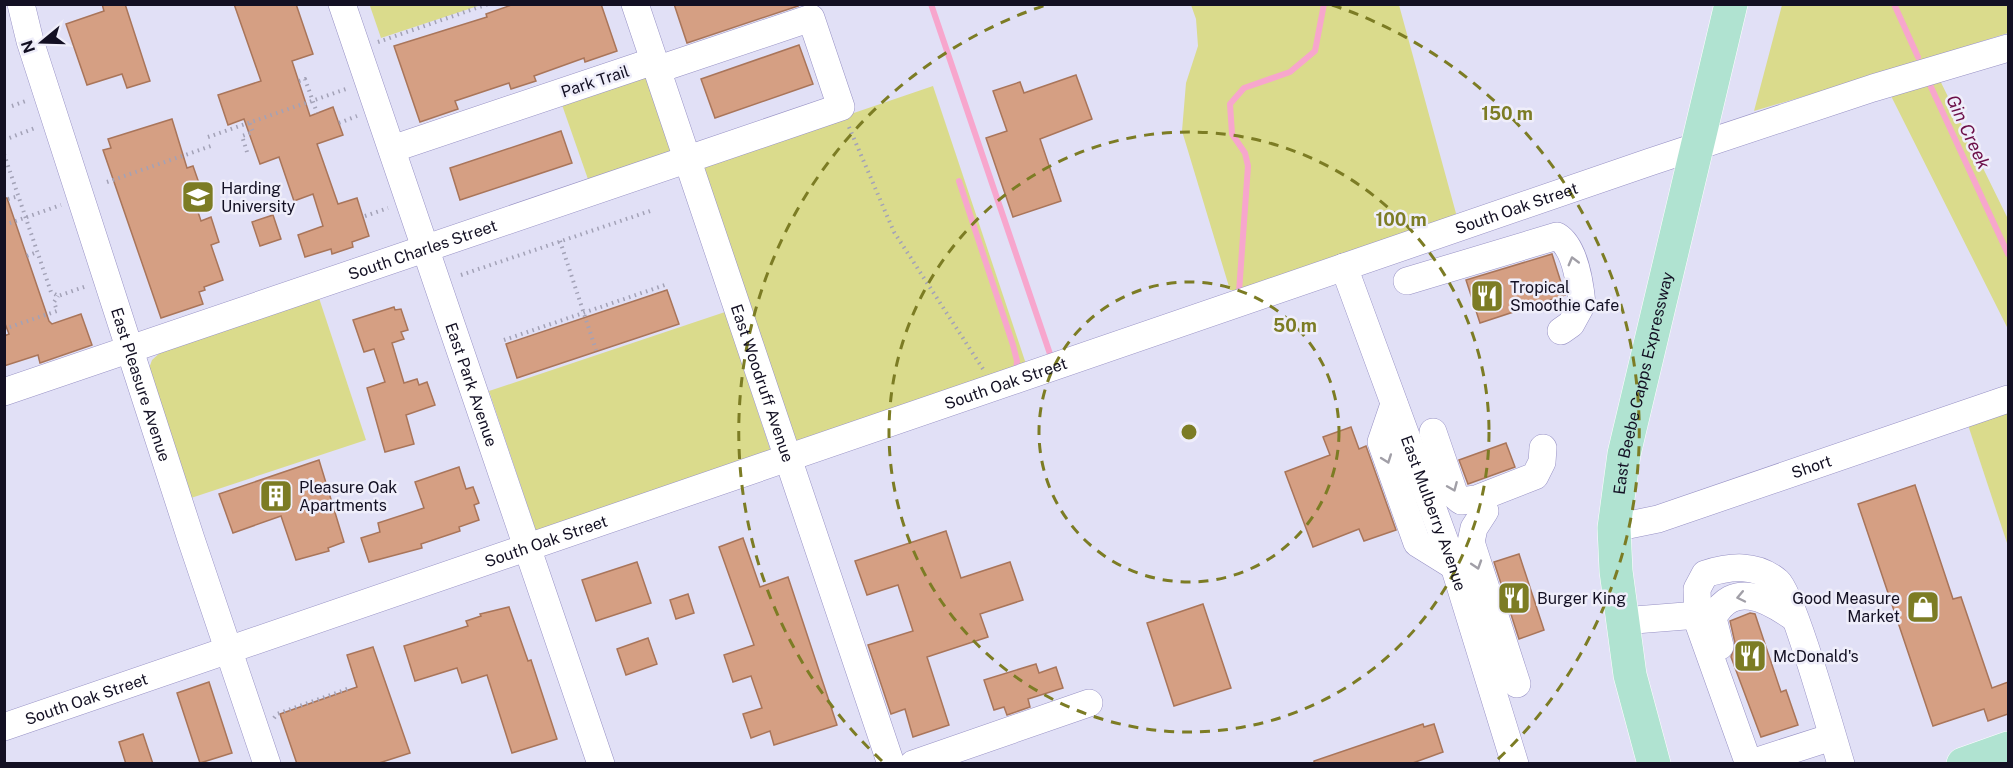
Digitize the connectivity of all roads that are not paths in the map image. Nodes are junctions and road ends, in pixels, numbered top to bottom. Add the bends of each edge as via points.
1 (21, 4) edge
2 (342, 4) edge
3 (635, 4) edge
4 (1731, 4) edge
5 (2008, 48) edge
6 (656, 66) junction
7 (841, 107) joint
8 (1699, 146) junction
9 (392, 149) junction
10 (687, 160) junction
11 (427, 248) junction
12 (1344, 267) junction
13 (1407, 281) dead end
14 (1561, 331) dead end
15 (130, 349) junction
16 (4, 392) edge
17 (2008, 399) edge
18 (1433, 432) dead end
19 (1544, 448) dead end
20 (788, 458) junction
21 (1485, 511) dead end
22 (1614, 528) junction
23 (527, 548) junction
24 (1698, 615) junction
25 (1794, 617) junction
26 (1623, 621) junction
27 (229, 650) junction
28 (1517, 684) dead end
29 (1089, 703) dead end
30 (4, 727) edge
31 (1832, 737) junction
32 (2008, 748) edge
33 (1761, 760) junction
34 (267, 764) edge
35 (601, 764) edge
36 (891, 764) edge
37 (913, 764) edge
38 (1515, 764) edge
39 (1654, 764) edge
40 (1840, 764) edge
41 (1963, 764) edge

1 - 15 street, East Pleasure Avenue
2 - 9 street, East Park Avenue
3 - 6 street, East Woodruff Avenue
4 - 8 main road, East Beebe Capps Expressway
5 - 8 street, South Oak Street
6 - 7 street, Park Trail via 665,67 811,18
6 - 9 street, Park Trail via 645,64
6 - 10 street, East Woodruff Avenue
7 - 10 street, South Charles Street
8 - 12 street, South Oak Street
8 - 22 main road, East Beebe Capps Expressway via 1624,454
9 - 11 street, East Park Avenue
10 - 11 street, South Charles Street
10 - 20 street, East Woodruff Avenue
11 - 15 street, South Charles Street
11 - 23 street, East Park Avenue
12 - 20 street, South Oak Street
12 - 38 street, East Mulberry Avenue via 1454,566
14 -> 13 street via 1571,324 1582,304 1569,248 1557,236
15 - 16 street, South Charles Street
15 - 27 street, East Pleasure Avenue
17 - 22 street, Short via 1658,519
18 -> 19 street via 1455,496 1461,501 1535,476
20 - 23 street, South Oak Street
20 - 36 street, East Woodruff Avenue
21 -> 28 street via 1474,528 1473,549
22 - 26 main road, East Beebe Capps Expressway
23 - 27 street, South Oak Street
23 - 35 street, East Park Avenue
24 - 25 street via 1697,589 1705,574 1734,565 1779,582
24 - 26 street
24 - 33 street via 1743,751 1747,759
25 - 31 street
25 -> 33 street via 1771,602 1749,595 1718,608 1713,618
26 - 39 main road, East Beebe Capps Expressway via 1630,675
27 - 30 street, South Oak Street
27 - 34 street, East Pleasure Avenue
29 - 37 street
31 - 33 street
31 - 40 street
32 - 41 main road

